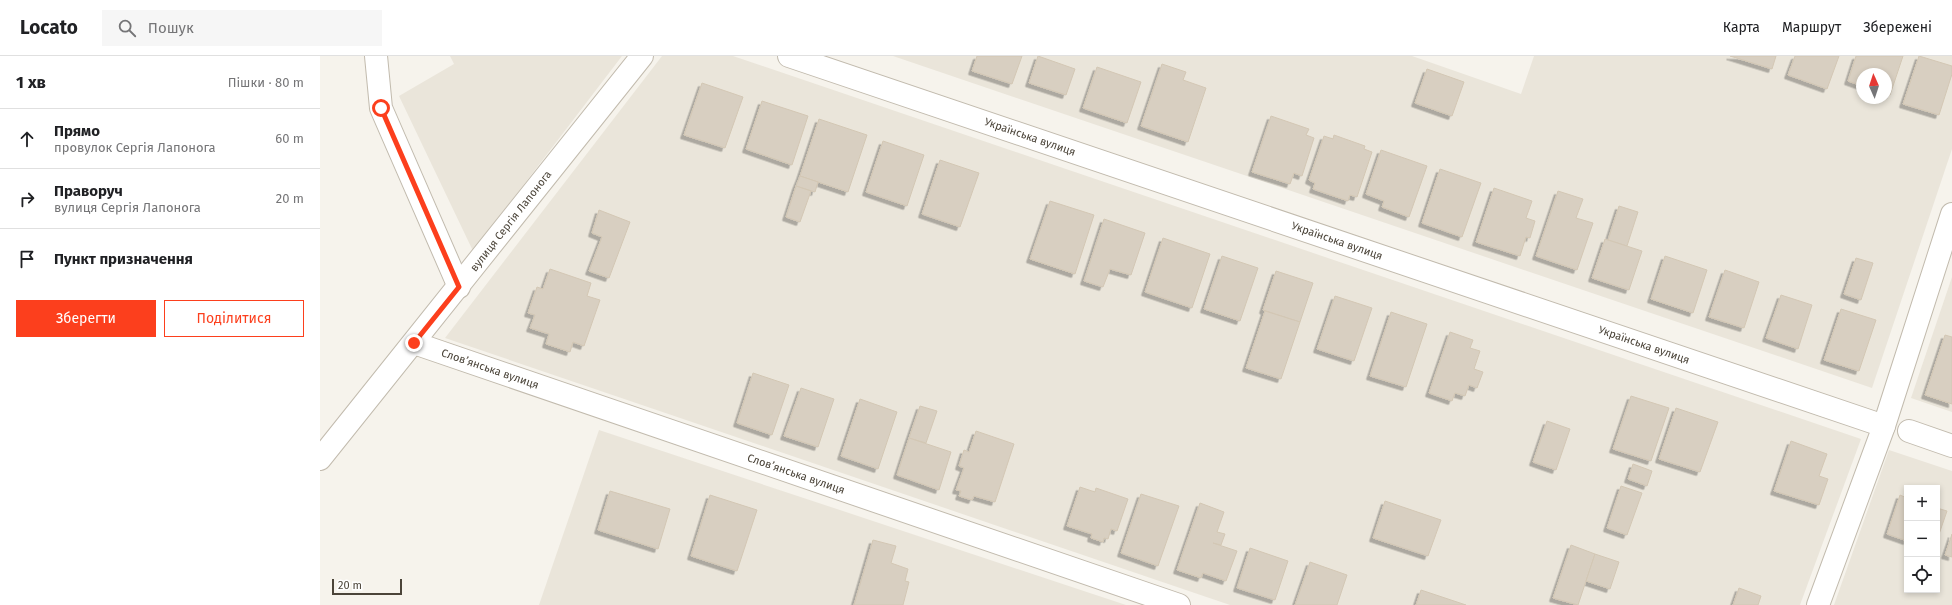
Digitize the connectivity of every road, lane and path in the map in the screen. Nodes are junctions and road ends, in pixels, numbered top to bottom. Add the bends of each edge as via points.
1 (376, 56) edge
2 (642, 56) edge
3 (789, 56) edge
4 (1952, 214) edge
5 (459, 287) junction
6 (414, 343) junction
7 (1884, 426) junction
8 (1909, 431) dead end
9 (1952, 446) edge
10 (320, 459) edge
11 (1179, 605) edge
12 (1818, 605) edge

1 - 5 street via 381,108
2 - 5 street, вулиця Сергія Лапонога
3 - 7 street, Українська вулиця
4 - 7 street
5 - 6 street, вулиця Сергія Лапонога
6 - 10 street, вулиця Сергія Лапонога
6 - 11 street, Словʼянська вулиця
7 - 12 street
8 - 9 street

